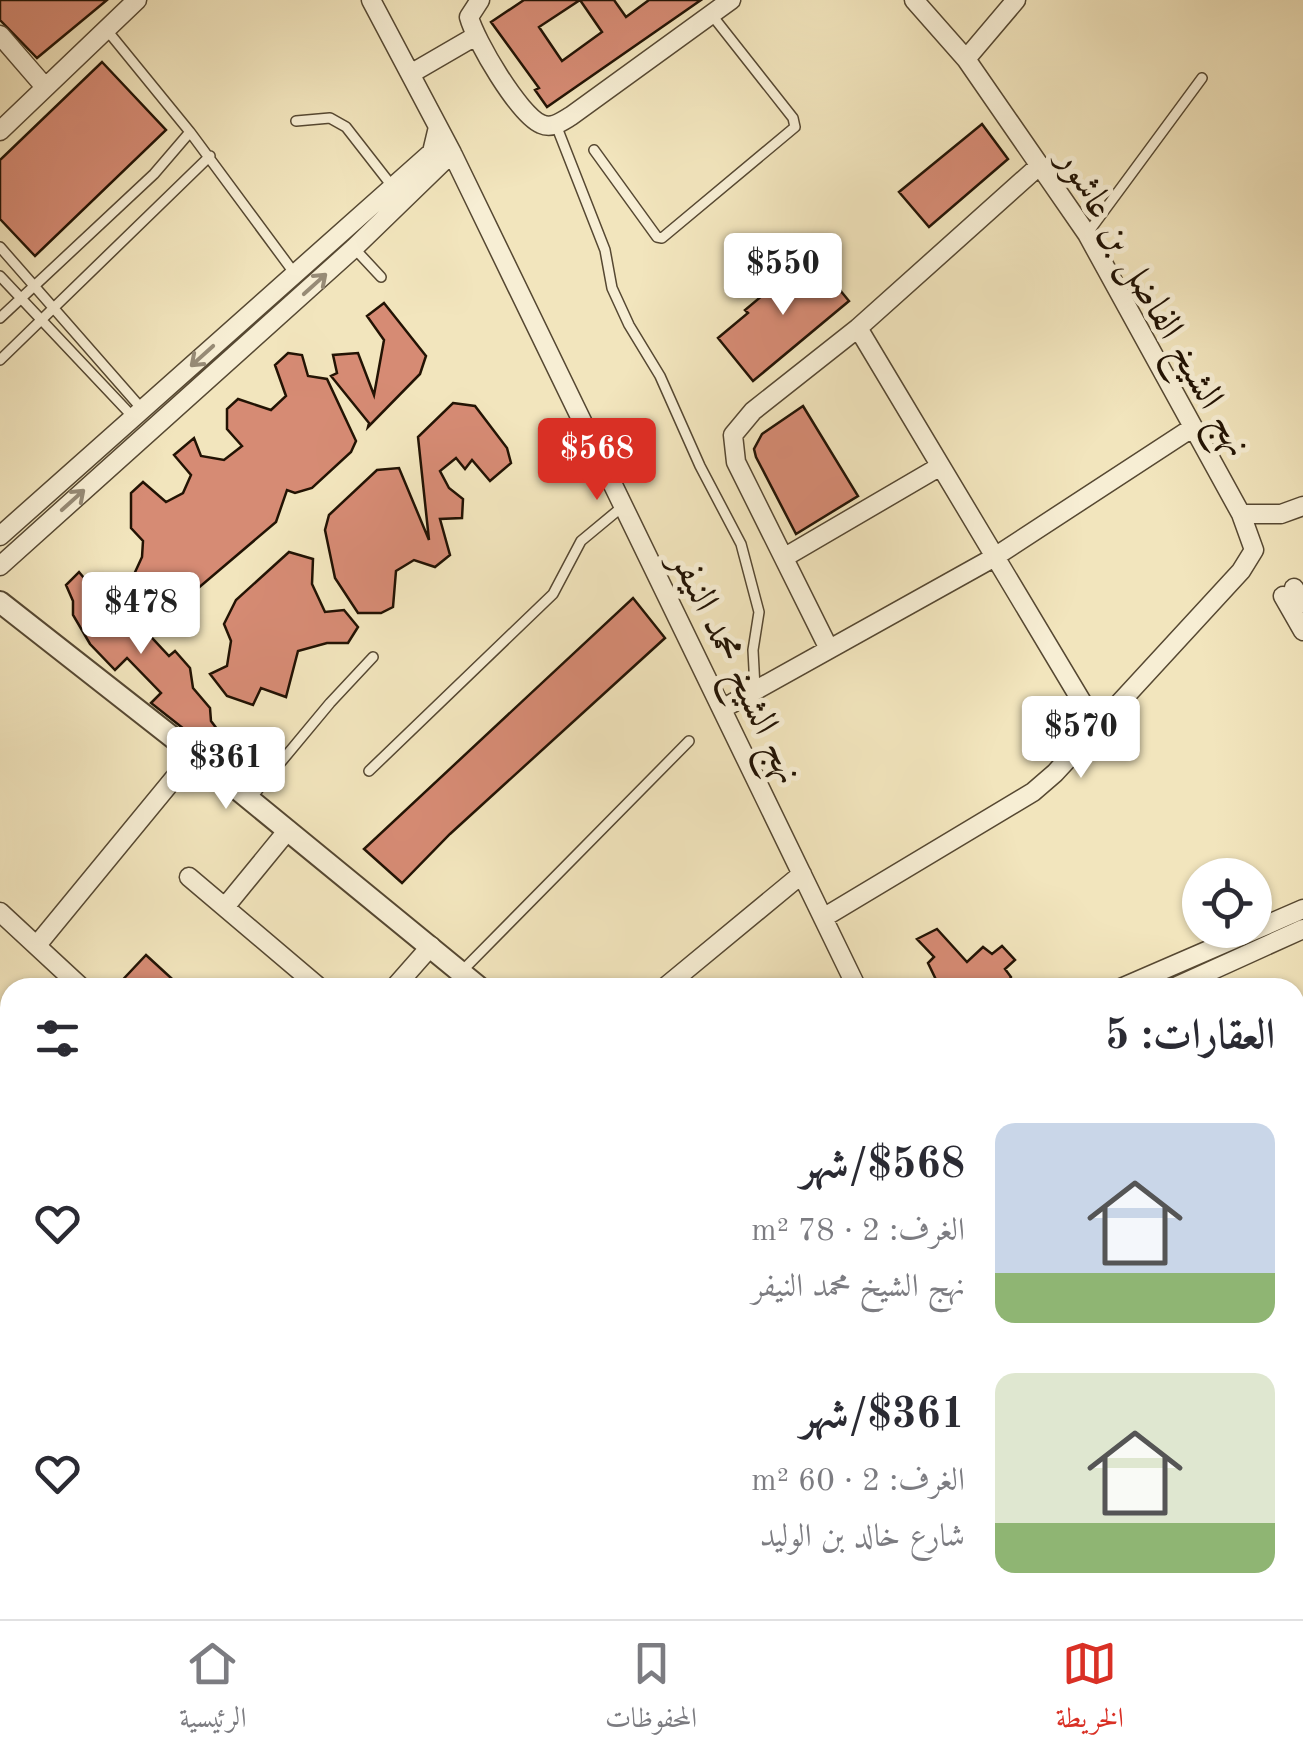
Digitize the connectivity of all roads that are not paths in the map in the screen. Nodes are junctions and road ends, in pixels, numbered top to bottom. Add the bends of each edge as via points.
1 (136, 0) edge
2 (370, 0) edge
3 (480, 0) edge
4 (730, 0) edge
5 (914, 0) edge
6 (1016, 0) edge
7 (711, 14) junction
8 (106, 30) junction
9 (0, 35) edge
10 (474, 38) junction
11 (966, 59) junction
12 (412, 74) junction
13 (1202, 78) dead end
14 (45, 88) junction
15 (296, 122) dead end
16 (556, 125) junction
17 (438, 126) junction
18 (0, 131) edge
19 (190, 132) junction
20 (594, 150) dead end
21 (452, 153) junction
22 (210, 156) junction
23 (1040, 165) junction
24 (393, 187) junction
25 (1086, 234) junction
26 (0, 247) edge
27 (354, 248) junction
28 (295, 274) junction
29 (0, 276) edge
30 (381, 277) dead end
31 (33, 286) junction
32 (20, 298) junction
33 (52, 307) junction
34 (0, 318) edge
35 (39, 318) junction
36 (858, 328) junction
37 (0, 360) edge
38 (138, 413) junction
39 (1192, 428) junction
40 (940, 467) junction
41 (624, 505) junction
42 (1303, 506) edge
43 (1241, 514) junction
44 (0, 536) edge
45 (785, 557) junction
46 (993, 558) junction
47 (0, 566) edge
48 (1294, 596) edge
49 (0, 602) edge
50 (1303, 631) edge
51 (830, 649) junction
52 (373, 656) dead end
53 (755, 691) junction
54 (722, 709) junction
55 (1096, 727) junction
56 (688, 742) dead end
57 (194, 754) junction
58 (369, 772) dead end
59 (250, 799) junction
60 (288, 830) junction
61 (802, 874) junction
62 (188, 878) dead end
63 (225, 906) junction
64 (1303, 909) edge
65 (0, 912) edge
66 (823, 918) junction
67 (1272, 923) edge
68 (1303, 929) edge
69 (37, 945) junction
70 (431, 946) junction
71 (1213, 948) edge
72 (462, 972) junction
73 (72, 978) edge
74 (308, 978) edge
75 (403, 978) edge
76 (469, 978) edge
77 (676, 978) edge
78 (858, 978) edge
79 (1144, 978) edge
80 (1196, 978) edge

1 - 8 street
2 - 12 street, نهج الشيخ محمد النيفر
3 - 10 street via 469,17
4 - 7 street
5 - 11 street, نهج الشيخ الفاضل بن عاشور
6 - 11 street
7 - 16 street
7 - 20 lane via 795,127 662,238
8 - 14 street
8 - 19 lane
9 - 14 street
10 - 12 street
10 - 16 street via 531,116
11 - 23 street, نهج الشيخ الفاضل بن عاشور
12 - 17 street, نهج الشيخ محمد النيفر
13 - 25 lane
14 - 18 street
15 - 24 lane via 330,118 346,127
16 - 53 lane via 605,250 612,288 741,544 759,612
17 - 21 street, نهج الشيخ محمد النيفر
17 - 24 street via 432,152
19 - 22 lane
19 - 31 lane
21 - 27 street
21 - 41 street, نهج الشيخ محمد النيفر
22 - 28 lane
22 - 33 lane
23 - 25 street, نهج الشيخ الفاضل بن عاشور
23 - 36 street
24 - 28 street
25 - 39 street, نهج الشيخ الفاضل بن عاشور
26 - 31 lane
27 - 30 lane
47 -> 27 street
28 -> 38 street
29 - 32 lane
31 - 32 lane
31 - 33 lane
32 - 34 lane
32 - 35 lane
33 - 35 lane
33 - 38 lane
35 - 37 lane
35 - 38 lane
36 - 40 street
36 - 45 street via 733,434 736,462
38 - 44 street
39 - 43 street, نهج الشيخ الفاضل بن عاشور
39 - 46 street
40 - 45 street
40 - 46 street
41 - 54 street, نهج الشيخ محمد النيفر
41 - 58 lane via 581,541 554,594
42 - 43 street via 1281,514
43 - 55 street, نهج الشيخ الفاضل بن عاشور via 1254,550
45 - 51 street
46 - 51 street
46 - 55 street
48 - 50 street
49 - 57 street
51 - 53 street
52 - 59 lane
53 - 54 street
54 - 61 street, نهج الشيخ محمد النيفر
55 - 66 street via 1033,792
56 - 72 lane
57 - 59 street
57 - 69 street
59 - 60 street
60 - 63 street
60 - 70 street
61 - 66 street, نهج الشيخ محمد النيفر
61 - 77 street
62 - 63 street
63 - 74 street
64 - 67 street
65 - 69 street
66 - 78 street, نهج الشيخ محمد النيفر
68 - 80 street
69 - 73 street
70 - 72 street
70 - 75 street
71 - 79 street
72 - 76 street

